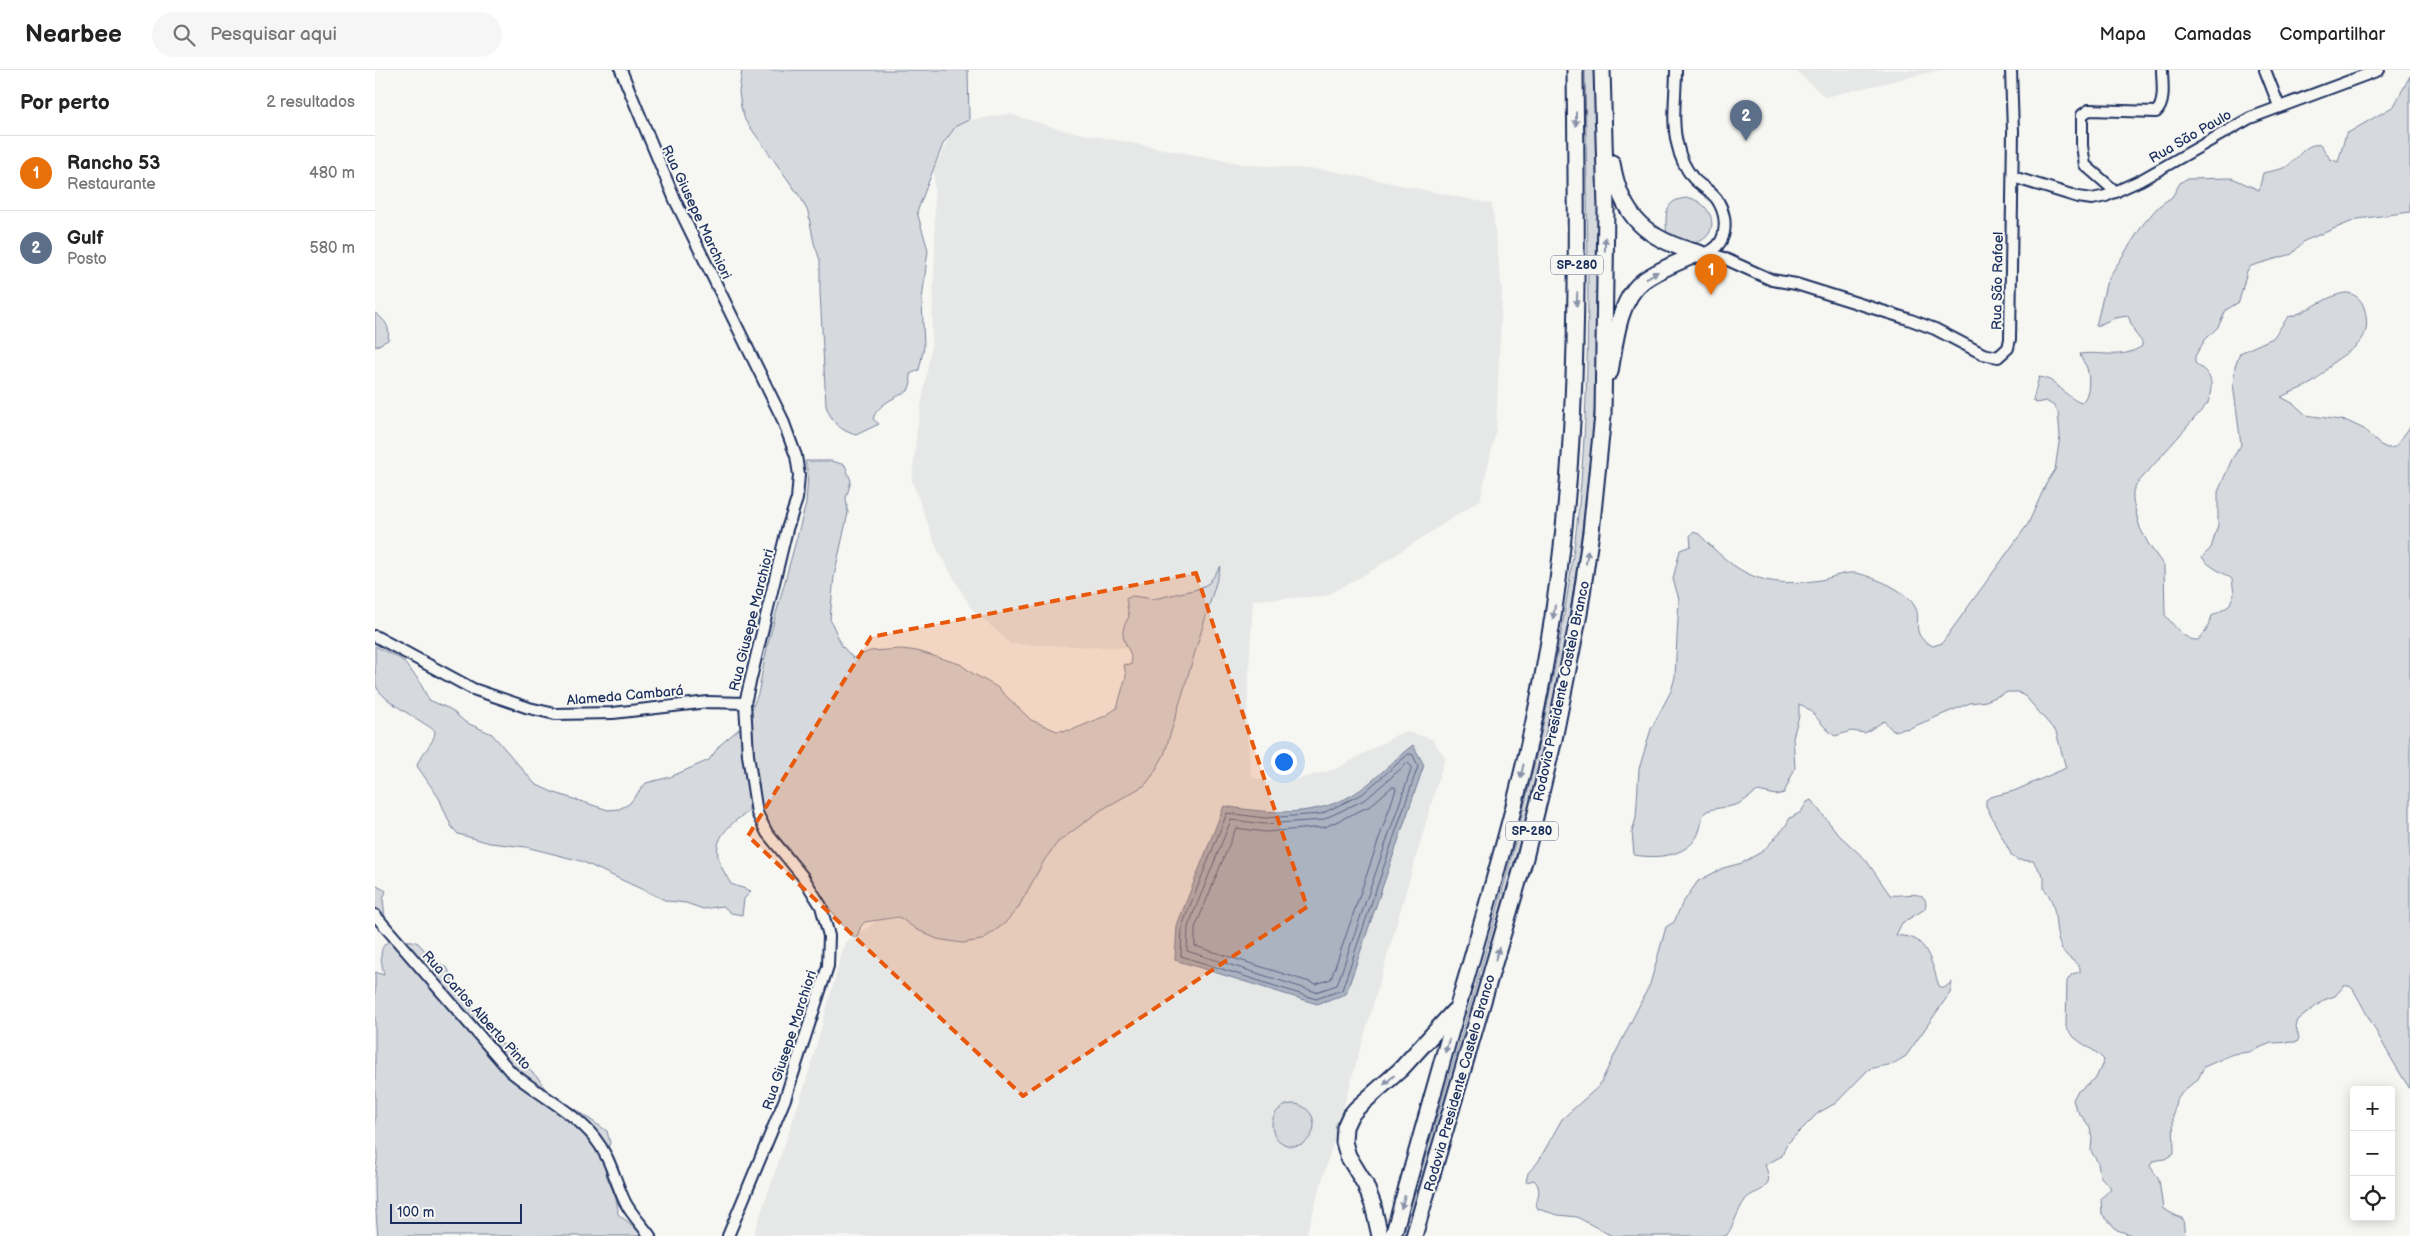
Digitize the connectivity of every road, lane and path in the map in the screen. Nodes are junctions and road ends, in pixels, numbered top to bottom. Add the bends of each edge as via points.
1 (621, 70) edge
2 (1575, 70) edge
3 (1602, 70) edge
4 (1676, 70) edge
5 (2011, 70) edge
6 (2162, 70) edge
7 (2265, 70) edge
8 (2379, 70) edge
9 (1603, 105) junction
10 (2279, 106) junction
11 (2013, 178) junction
12 (2115, 192) junction
13 (1702, 253) junction
14 (1603, 415) junction
15 (375, 636) edge
16 (745, 703) junction
17 (375, 915) edge
18 (1458, 1006) junction
19 (650, 1236) edge
20 (728, 1236) edge
21 (1380, 1236) edge
22 (1393, 1236) edge
23 (1414, 1236) edge

1 - 16 street, Rua Giusepe Marchiori via 675,200 782,418 796,456 799,475 797,498
2 -> 18 highway, Rodovia Presidente Castelo Branco / SP-280 via 1577,300 1571,459 1561,564 1547,655 1511,822
3 - 9 highway, Rodovia Presidente Castelo Branco / SP-280
4 - 13 street via 1677,145 1694,179 1717,200 1725,221 1720,243
5 - 11 street, Rua São Rafael
6 - 12 street via 2162,101 2156,112 2089,110 2083,114 2085,164
7 - 10 street
8 - 10 street, Rua São Paulo
9 - 13 highway via 1615,181 1631,216 1655,237 1678,248
14 -> 9 highway, Rodovia Presidente Castelo Branco / SP-280 via 1606,208
10 - 12 street, Rua São Paulo via 2234,126
11 - 12 street, Rua São Paulo via 2083,198 2097,199
11 - 13 street, Rua São Rafael via 2010,339 1998,357 1983,354 1935,329 1907,319 1796,284 1771,280
14 -> 13 highway via 1617,336 1628,301 1641,282 1653,274
23 -> 14 highway, Rodovia Presidente Castelo Branco / SP-280 via 1525,858 1554,739 1579,614
15 - 16 street, Alameda Cambará via 473,689 555,714 613,713 709,702
16 - 20 street, Rua Giusepe Marchiori via 748,755 757,813 767,833 803,877 821,906 829,936 821,992 785,1099
17 - 19 street, Rua Carlos Alberto Pinto via 510,1071 593,1135 609,1157 626,1203
18 -> 21 highway via 1401,1069 1357,1108 1345,1127 1344,1142 1348,1156 1365,1184
18 -> 22 highway, Rodovia Presidente Castelo Branco / SP-280

